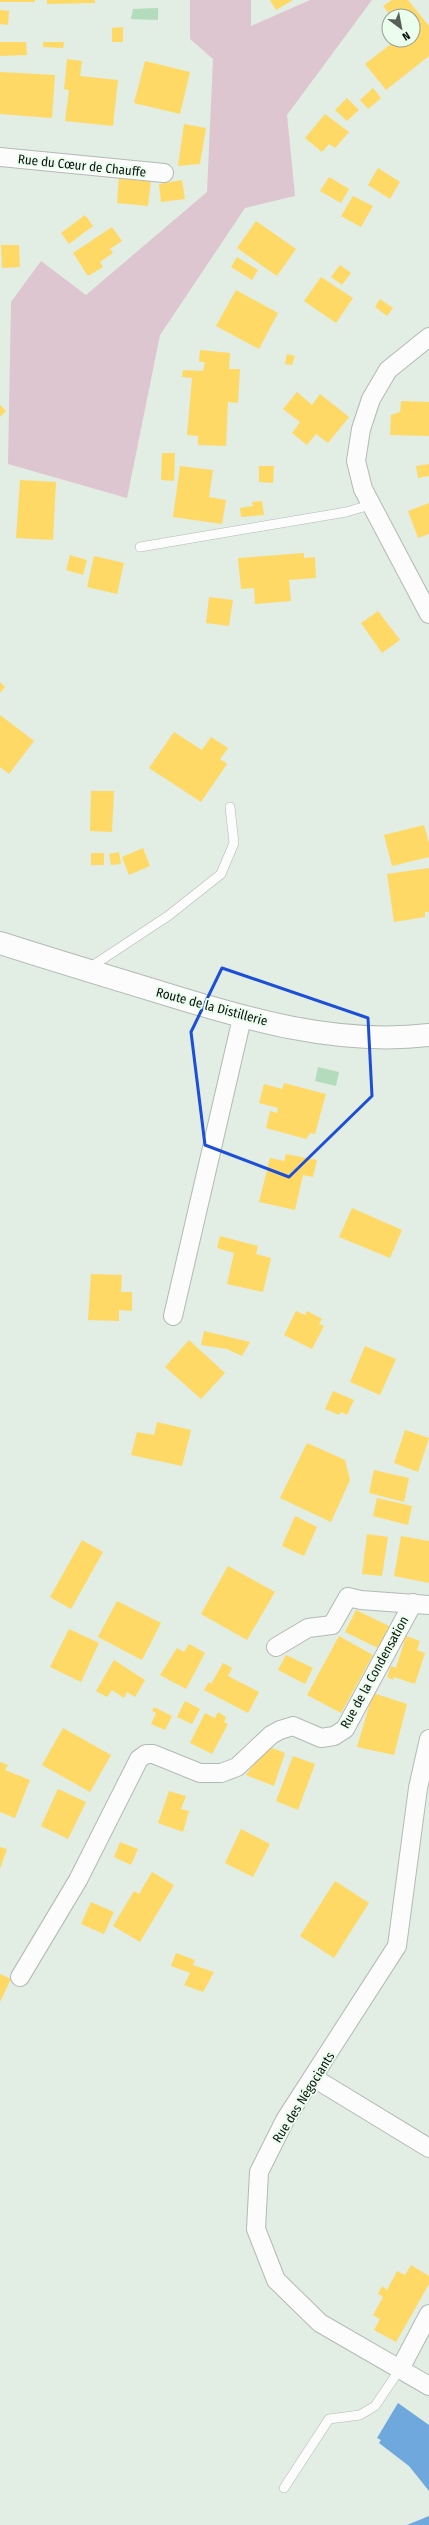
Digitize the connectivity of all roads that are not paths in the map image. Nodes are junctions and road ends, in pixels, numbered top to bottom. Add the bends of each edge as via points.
1 (0, 157) edge
2 (164, 173) dead end
3 (425, 340) edge
4 (370, 505) junction
5 (140, 547) dead end
6 (429, 614) edge
7 (230, 807) dead end
8 (0, 943) edge
9 (86, 970) junction
10 (242, 1018) junction
11 (429, 1035) edge
12 (173, 1316) dead end
13 (421, 1604) edge
14 (276, 1647) dead end
15 (429, 1740) edge
16 (424, 1791) edge
17 (20, 1977) dead end
18 (314, 2078) junction
19 (429, 2148) edge
20 (429, 2314) edge
21 (400, 2369) junction
22 (429, 2386) edge
23 (284, 2488) dead end

1 - 2 street, Rue du Cœur de Chauffe
3 - 4 street via 388,370 371,399 361,429 356,460
4 - 5 lane via 346,512
4 - 6 street
7 - 9 lane via 234,843 221,874 168,916
8 - 9 street, Route de la Distillerie
9 - 10 street, Route de la Distillerie
10 - 11 street, Route de la Distillerie via 347,1037 399,1038
10 - 12 street
13 - 14 street via 348,1597 332,1625 308,1628
13 - 17 street, Rue de la Condensation via 345,1729 334,1736 321,1738 294,1726 280,1730 237,1767 221,1773 200,1773 153,1754 146,1754 139,1759 78,1880
15 - 16 street, Rue des Négociants
16 - 18 street, Rue des Négociants via 398,1946
18 - 19 street
18 - 21 street, Rue des Négociants via 285,2120 259,2172 256,2230 276,2280 320,2323
20 - 21 street
21 - 22 street, Rue des Négociants
21 - 23 lane via 375,2406 360,2415 328,2419

